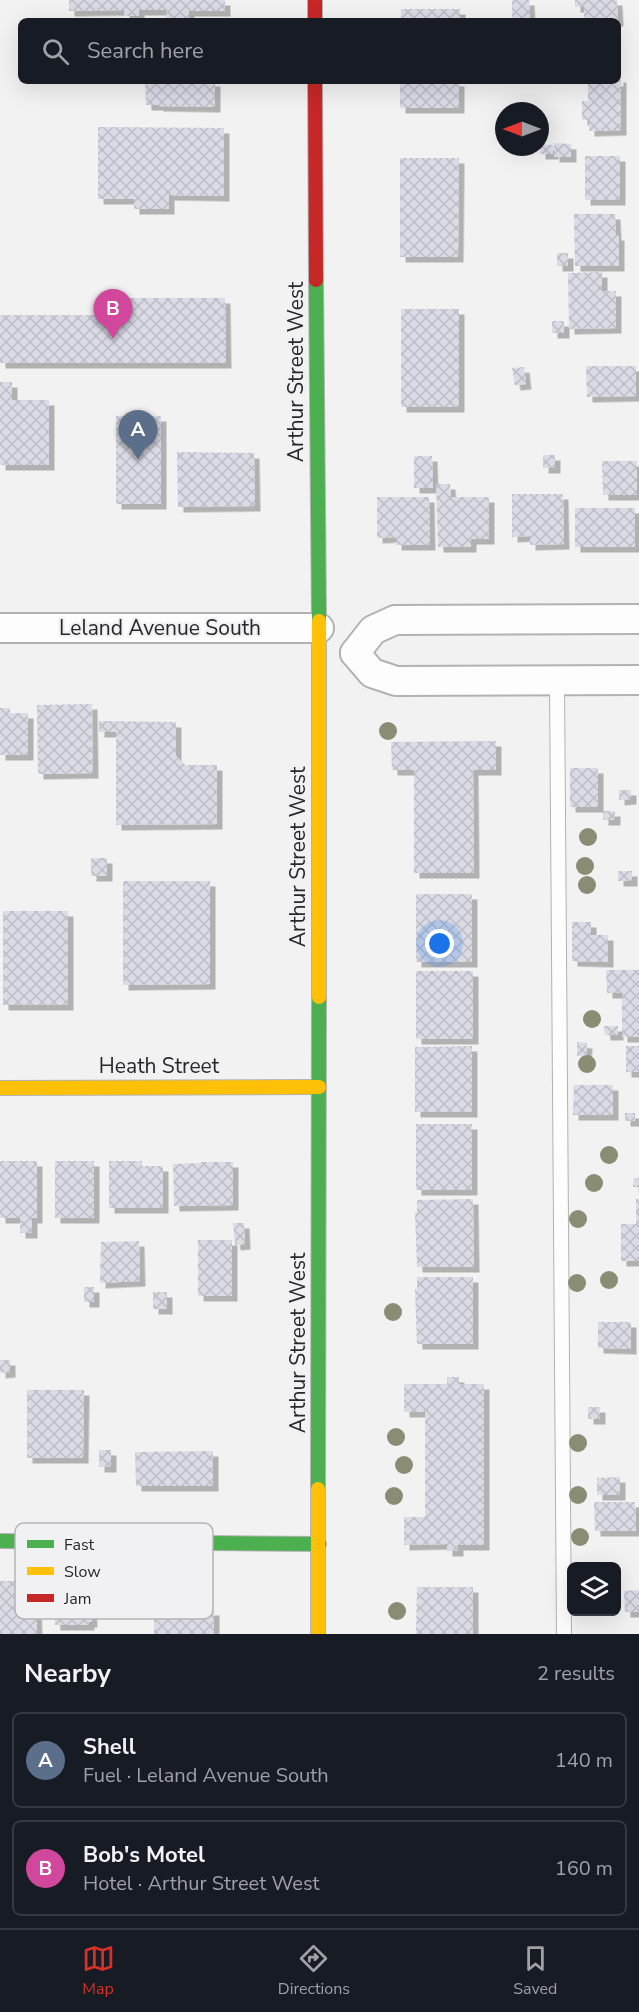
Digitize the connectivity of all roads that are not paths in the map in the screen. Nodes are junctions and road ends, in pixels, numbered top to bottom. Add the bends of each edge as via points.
1 (315, 0) edge
2 (315, 18) edge
3 (315, 84) edge
4 (639, 620) edge
5 (0, 628) edge
6 (320, 641) junction
7 (355, 653) junction
8 (557, 680) junction
9 (639, 680) edge
10 (319, 1087) junction
11 (0, 1088) edge
12 (0, 1542) edge
13 (15, 1542) edge
14 (213, 1543) edge
15 (319, 1544) junction
16 (318, 1634) edge
17 (564, 1634) edge

1 - 2 main road
3 - 6 main road, Arthur Street West
4 - 7 street via 394,620 373,630
5 - 6 street, Leland Avenue South
6 - 7 street, Leland Avenue South
6 - 10 main road, Arthur Street West
7 - 8 street via 372,673 396,681
8 - 9 street
8 - 17 lane
10 - 11 main road, Heath Street
10 - 15 main road, Arthur Street West
12 - 13 main road
14 - 15 main road
15 - 16 main road, Arthur Street West

